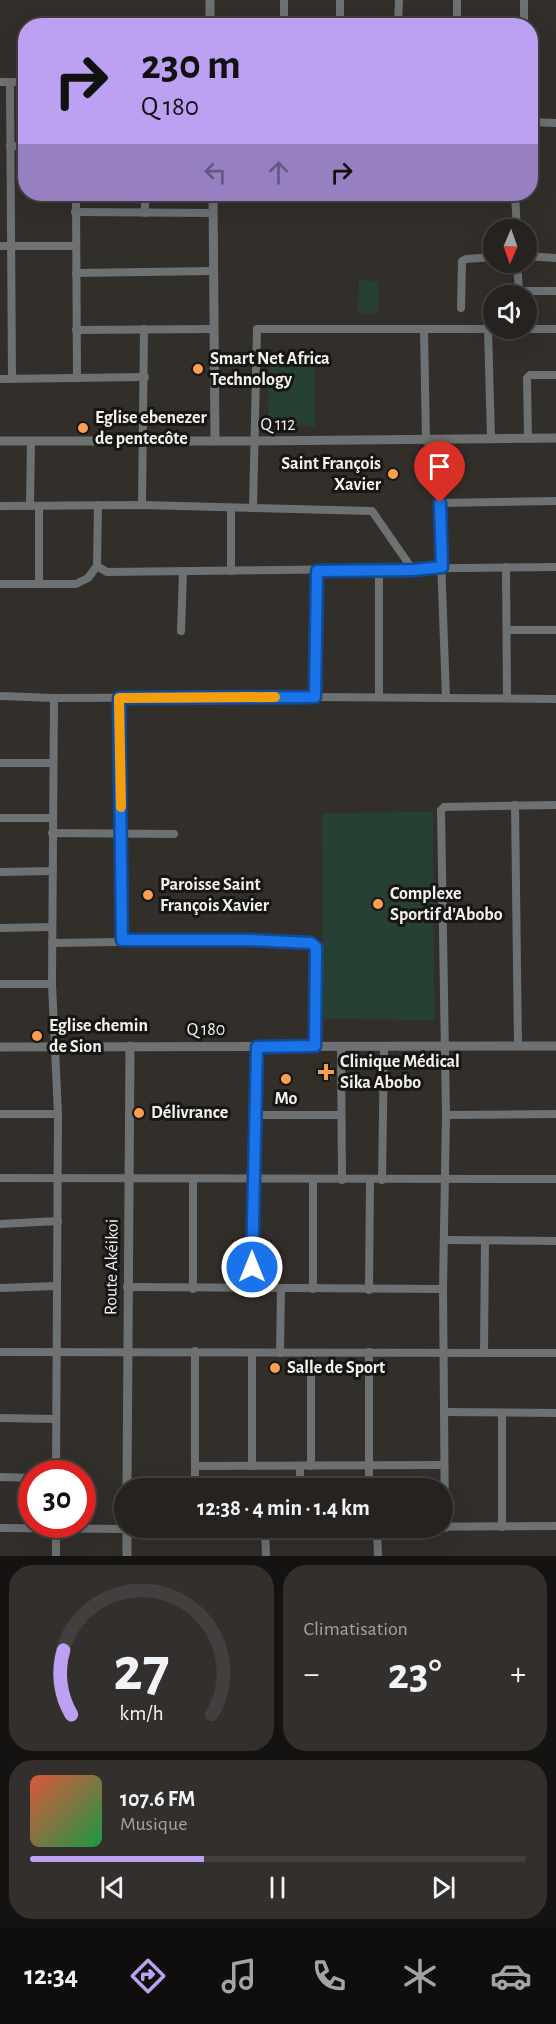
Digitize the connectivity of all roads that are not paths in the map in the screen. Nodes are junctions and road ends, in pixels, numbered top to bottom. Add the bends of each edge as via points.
1 (210, 0) edge
2 (284, 0) edge
3 (340, 0) edge
4 (399, 0) edge
5 (457, 0) edge
6 (524, 0) edge
7 (210, 18) edge
8 (284, 18) edge
9 (340, 18) edge
10 (398, 18) edge
11 (457, 18) edge
12 (524, 18) edge
13 (0, 82) edge
14 (10, 82) junction
15 (18, 82) edge
16 (538, 122) edge
17 (556, 123) edge
18 (10, 146) junction
19 (18, 146) edge
20 (76, 201) edge
21 (145, 201) edge
22 (213, 201) edge
23 (515, 201) edge
24 (75, 212) junction
25 (145, 213) junction
26 (213, 213) junction
27 (516, 219) edge
28 (0, 246) edge
29 (10, 246) junction
30 (75, 246) junction
31 (537, 257) edge
32 (483, 258) edge
33 (556, 258) edge
34 (212, 271) junction
35 (76, 273) junction
36 (518, 273) edge
37 (556, 291) edge
38 (461, 308) dead end
39 (213, 328) junction
40 (483, 328) edge
41 (537, 328) edge
42 (555, 328) edge
43 (144, 329) junction
44 (76, 330) junction
45 (424, 330) junction
46 (488, 339) edge
47 (556, 375) edge
48 (145, 377) junction
49 (12, 378) junction
50 (76, 378) junction
51 (0, 379) edge
52 (556, 438) edge
53 (490, 439) junction
54 (528, 439) junction
55 (442, 440) junction
56 (0, 441) edge
57 (31, 441) junction
58 (142, 441) junction
59 (215, 441) junction
60 (254, 441) junction
61 (426, 441) junction
62 (556, 501) edge
63 (440, 503) junction
64 (98, 505) junction
65 (142, 505) junction
66 (0, 506) edge
67 (30, 506) junction
68 (39, 506) junction
69 (231, 508) junction
70 (253, 508) junction
71 (97, 566) junction
72 (442, 567) junction
73 (506, 567) junction
74 (556, 567) edge
75 (379, 569) junction
76 (413, 570) junction
77 (183, 571) junction
78 (231, 571) junction
79 (317, 571) junction
80 (0, 584) edge
81 (39, 584) junction
82 (507, 630) junction
83 (556, 630) edge
84 (181, 631) dead end
85 (0, 696) edge
86 (315, 697) junction
87 (54, 698) junction
88 (119, 698) junction
89 (379, 698) junction
90 (446, 698) junction
91 (507, 698) junction
92 (556, 699) edge
93 (0, 763) edge
94 (53, 763) junction
95 (515, 805) junction
96 (556, 805) edge
97 (0, 818) edge
98 (52, 818) junction
99 (52, 833) junction
100 (174, 834) dead end
101 (121, 835) junction
102 (53, 871) junction
103 (0, 872) edge
104 (52, 927) junction
105 (0, 928) edge
106 (122, 940) junction
107 (52, 943) junction
108 (0, 984) edge
109 (52, 984) junction
110 (315, 1046) junction
111 (341, 1046) junction
112 (384, 1046) junction
113 (445, 1046) junction
114 (518, 1046) junction
115 (556, 1046) edge
116 (0, 1047) edge
117 (55, 1047) junction
118 (130, 1047) junction
119 (257, 1047) junction
120 (0, 1114) edge
121 (58, 1114) junction
122 (556, 1114) edge
123 (255, 1115) junction
124 (341, 1115) junction
125 (446, 1115) junction
126 (0, 1178) edge
127 (58, 1178) junction
128 (129, 1179) junction
129 (193, 1179) junction
130 (556, 1179) edge
131 (252, 1180) junction
132 (313, 1180) junction
133 (342, 1180) junction
134 (370, 1180) junction
135 (382, 1180) junction
136 (445, 1180) junction
137 (57, 1221) junction
138 (0, 1224) edge
139 (445, 1240) junction
140 (485, 1241) junction
141 (556, 1241) edge
142 (56, 1286) junction
143 (127, 1287) junction
144 (0, 1288) edge
145 (252, 1288) junction
146 (193, 1289) junction
147 (281, 1289) junction
148 (313, 1289) junction
149 (443, 1289) junction
150 (369, 1290) junction
151 (57, 1351) junction
152 (128, 1351) junction
153 (0, 1352) edge
154 (195, 1352) junction
155 (369, 1352) junction
156 (444, 1352) junction
157 (252, 1353) junction
158 (280, 1353) junction
159 (311, 1353) junction
160 (484, 1353) junction
161 (556, 1353) edge
162 (444, 1412) junction
163 (502, 1413) junction
164 (556, 1413) edge
165 (0, 1418) edge
166 (56, 1419) junction
167 (56, 1460) edge
168 (444, 1465) junction
169 (195, 1466) junction
170 (252, 1466) junction
171 (300, 1466) junction
172 (311, 1466) junction
173 (370, 1466) junction
174 (0, 1478) edge
175 (18, 1478) edge
176 (127, 1478) edge
177 (195, 1478) edge
178 (300, 1478) edge
179 (369, 1478) edge
180 (444, 1478) edge
181 (556, 1526) edge
182 (18, 1527) edge
183 (96, 1527) edge
184 (502, 1527) junction
185 (0, 1528) edge
186 (114, 1528) edge
187 (453, 1528) edge
188 (56, 1538) edge
189 (127, 1538) edge
190 (265, 1538) edge
191 (377, 1538) edge
192 (56, 1556) edge
193 (127, 1556) edge
194 (266, 1556) edge
195 (378, 1556) edge

1 - 7 street
2 - 8 street
3 - 9 street
4 - 10 street
5 - 11 street
6 - 12 street
13 - 14 street
14 - 15 street
14 - 18 street
16 - 17 street
18 - 19 street
18 - 29 street
20 - 24 street
21 - 25 street
22 - 26 street
23 - 27 street
24 - 25 street
24 - 30 street
25 - 26 street
26 - 34 street
28 - 29 street
29 - 30 street
29 - 49 street
30 - 35 street
31 - 33 street
32 - 38 street via 462,261
34 - 35 street
34 - 39 street
35 - 44 street
36 - 37 street via 519,291
39 - 43 street
39 - 59 street
40 - 45 street
41 - 42 street
43 - 44 street
43 - 48 street
44 - 50 street
45 - 60 street via 257,329
45 - 61 street
46 - 53 street
47 - 54 street via 527,378
48 - 50 street
48 - 58 street
49 - 50 street
49 - 51 street
52 - 54 street, Q 112
53 - 54 street, Q 112
53 - 55 street, Q 112
55 - 61 street, Q 112
55 - 63 street
56 - 57 street, Q 112
57 - 58 street, Q 112
57 - 67 street
58 - 59 street, Q 112
58 - 65 street
59 - 60 street, Q 112
60 - 61 street, Q 112
60 - 70 street
62 - 63 street
63 - 72 street
64 - 65 street
64 - 68 street
64 - 71 street
65 - 69 street
66 - 67 street
67 - 68 street
68 - 81 street
69 - 70 street
69 - 78 street
70 - 76 street via 372,511
71 - 77 street via 106,572
71 - 81 street via 84,582
72 - 73 street
72 - 76 street
72 - 90 street
73 - 74 street
73 - 82 street
75 - 76 street
75 - 79 street
75 - 89 street
77 - 78 street
77 - 84 street
78 - 79 street
79 - 86 street
80 - 81 street
82 - 83 street
82 - 91 street
85 - 87 street
86 - 88 street
86 - 89 street
87 - 88 street
87 - 94 street
88 - 101 street
89 - 90 street
90 - 91 street
91 - 92 street
93 - 94 street
94 - 98 street
95 - 96 street
95 - 113 street via 441,810
95 - 114 street
97 - 98 street
98 - 99 street
99 - 101 street
99 - 102 street
100 - 101 street
101 - 106 street
102 - 103 street
102 - 104 street
104 - 105 street
104 - 107 street
106 - 107 street
106 - 110 street via 314,943
107 - 109 street
108 - 109 street
109 - 117 street
110 - 111 street, Q 180
110 - 119 street, Q 180
111 - 112 street, Q 180
111 - 124 street
112 - 113 street, Q 180
112 - 135 street
113 - 114 street, Q 180
113 - 125 street
114 - 115 street, Q 180
116 - 117 street, Q 180
117 - 118 street, Q 180
117 - 121 street
118 - 119 street, Q 180
118 - 128 street, Route Akéikoi
119 - 123 street
120 - 121 street
121 - 127 street
122 - 125 street
123 - 124 street
123 - 131 street
124 - 133 street
125 - 136 street
126 - 127 street
127 - 128 street
127 - 137 street
128 - 129 street
128 - 143 street, Route Akéikoi
129 - 131 street
129 - 146 street
130 - 136 street
131 - 132 street
131 - 145 street
132 - 133 street
132 - 148 street
133 - 134 street
134 - 135 street
134 - 150 street
135 - 136 street
136 - 139 street
137 - 138 street
137 - 142 street
139 - 140 street
139 - 149 street
140 - 141 street
140 - 160 street
142 - 144 street
142 - 151 street
143 - 146 street
143 - 152 street, Route Akéikoi
145 - 146 street
145 - 147 street
147 - 148 street
147 - 158 street
148 - 150 street
149 - 150 street
149 - 156 street
151 - 152 street
151 - 153 street
151 - 166 street
152 - 154 street
152 - 176 street, Route Akéikoi
154 - 157 street
154 - 169 street
155 - 156 street
155 - 159 street
155 - 173 street
156 - 160 street
156 - 162 street
157 - 158 street
157 - 170 street
158 - 159 street
159 - 172 street
160 - 161 street
162 - 163 street
162 - 168 street
163 - 164 street
163 - 184 street
165 - 166 street
166 - 167 street
168 - 173 street
168 - 180 street
169 - 170 street
169 - 177 street
170 - 171 street
171 - 172 street
171 - 178 street
172 - 173 street
173 - 179 street
174 - 175 street
181 - 184 street
182 - 185 street
183 - 186 street
184 - 187 street
188 - 192 street
189 - 193 street
190 - 194 street
191 - 195 street

